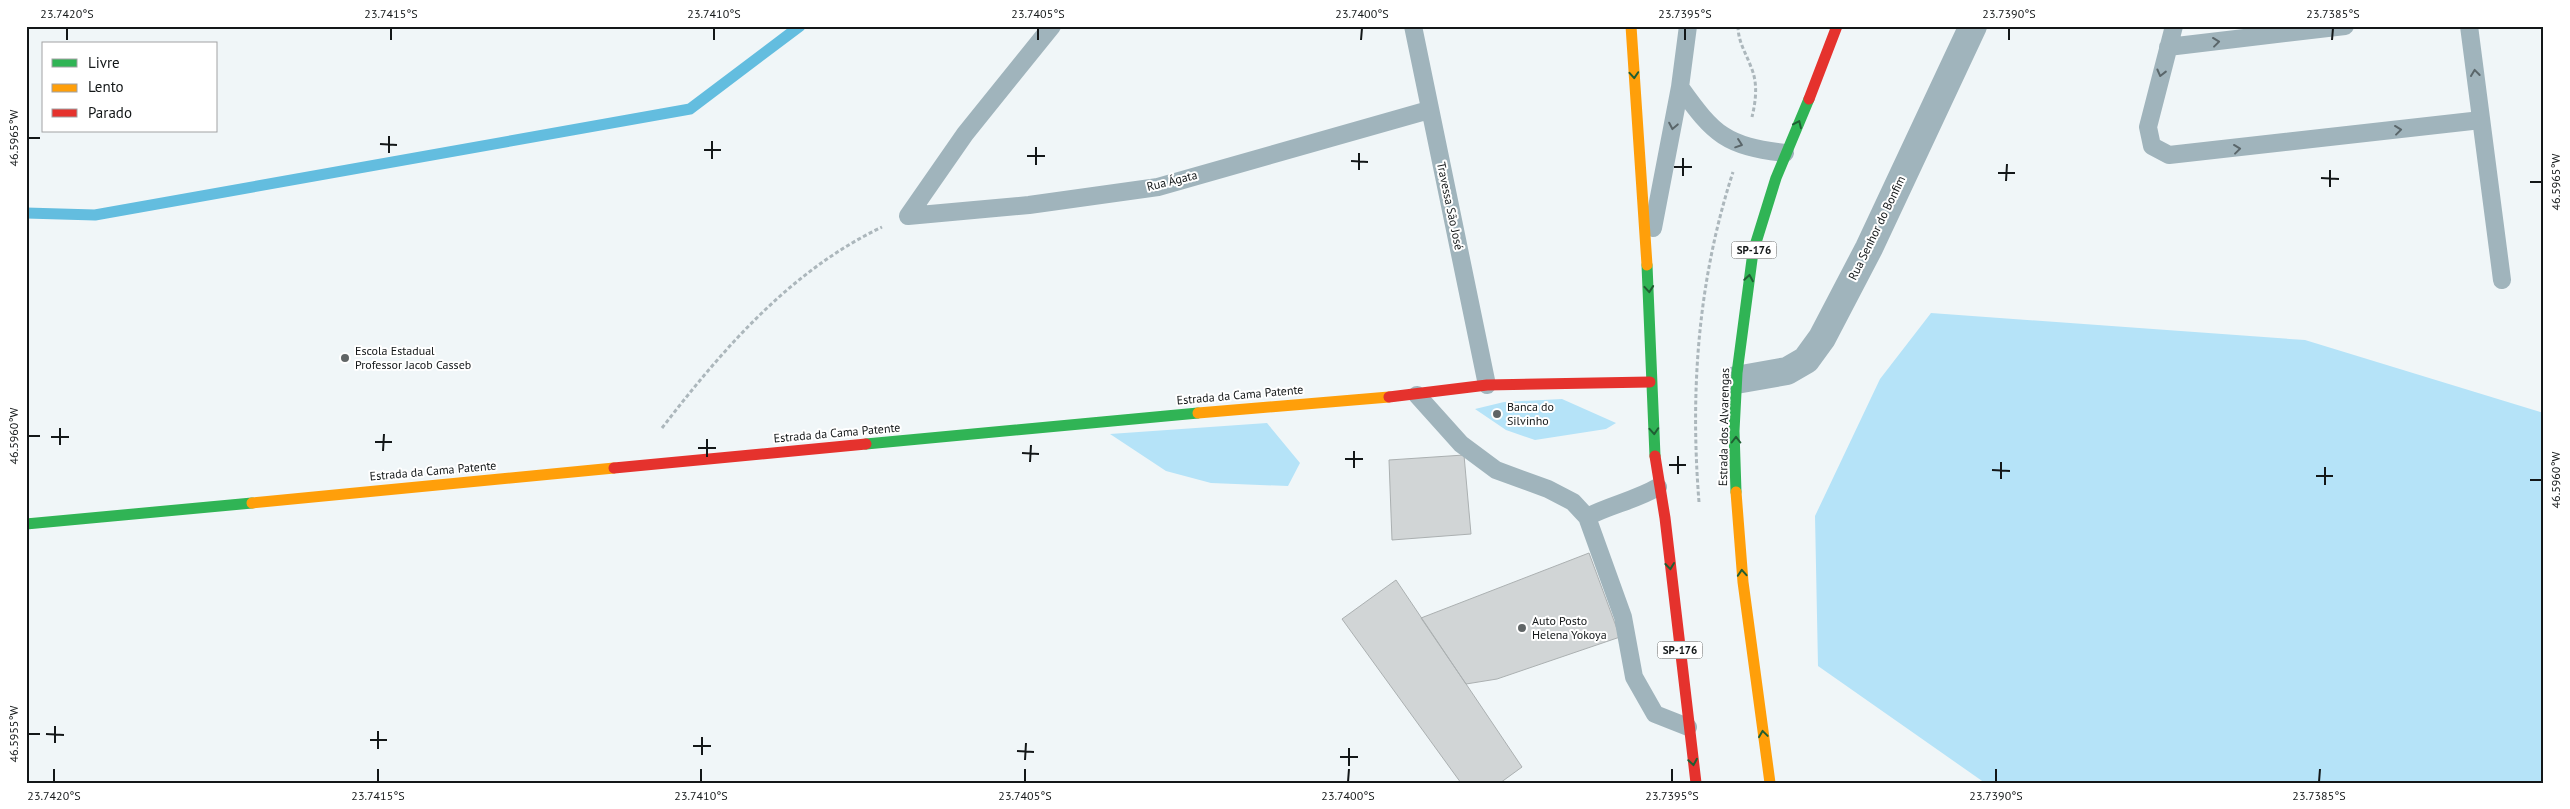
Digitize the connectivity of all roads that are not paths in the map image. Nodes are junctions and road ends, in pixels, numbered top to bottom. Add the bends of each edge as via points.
1 (1052, 26) edge
2 (1413, 26) edge
3 (1631, 26) edge
4 (1688, 26) edge
5 (1837, 26) edge
6 (1973, 26) edge
7 (2174, 26) edge
8 (2345, 26) edge
9 (2469, 26) edge
10 (2168, 48) junction
11 (1680, 87) junction
12 (1430, 110) junction
13 (2481, 120) junction
14 (1785, 153) junction
15 (1647, 256) junction
16 (2502, 280) dead end
17 (1736, 380) junction
18 (1650, 382) junction
19 (1488, 385) junction
20 (1417, 395) junction
21 (1658, 487) junction
22 (1587, 517) junction
23 (26, 524) edge
24 (1688, 727) junction
25 (1696, 783) edge
26 (1770, 783) edge

1 - 12 lane, Rua Ágata via 965,134 908,216 1029,205 1158,186
2 - 12 lane, Travessa São José
3 -> 15 street, SP-176
4 - 11 lane
14 -> 5 street, Estrada dos Alvarengas / SP-176 via 1810,99
6 - 17 street, Rua Senhor do Bonfim via 1869,248 1822,338 1806,360 1787,371
7 - 10 lane
10 -> 8 lane
13 -> 9 lane
10 -> 13 lane via 2148,127 2152,146 2168,155
11 -> 14 lane via 1708,125 1730,141
11 -> 15 lane
12 - 19 lane, Travessa São José
13 - 16 lane
17 -> 14 street, Estrada dos Alvarengas / SP-176 via 1758,230
15 -> 18 street, SP-176
26 -> 17 street, Estrada dos Alvarengas / SP-176 via 1743,582 1736,489
18 - 19 street, Estrada da Cama Patente
18 -> 21 street, SP-176
19 - 20 street, Estrada da Cama Patente
20 - 22 lane via 1461,444 1496,470 1574,502
20 - 23 street, Estrada da Cama Patente via 1351,398
21 - 22 lane
21 -> 24 street, SP-176 via 1665,518
22 - 24 lane via 1623,617 1634,678 1655,714
24 -> 25 street, SP-176

